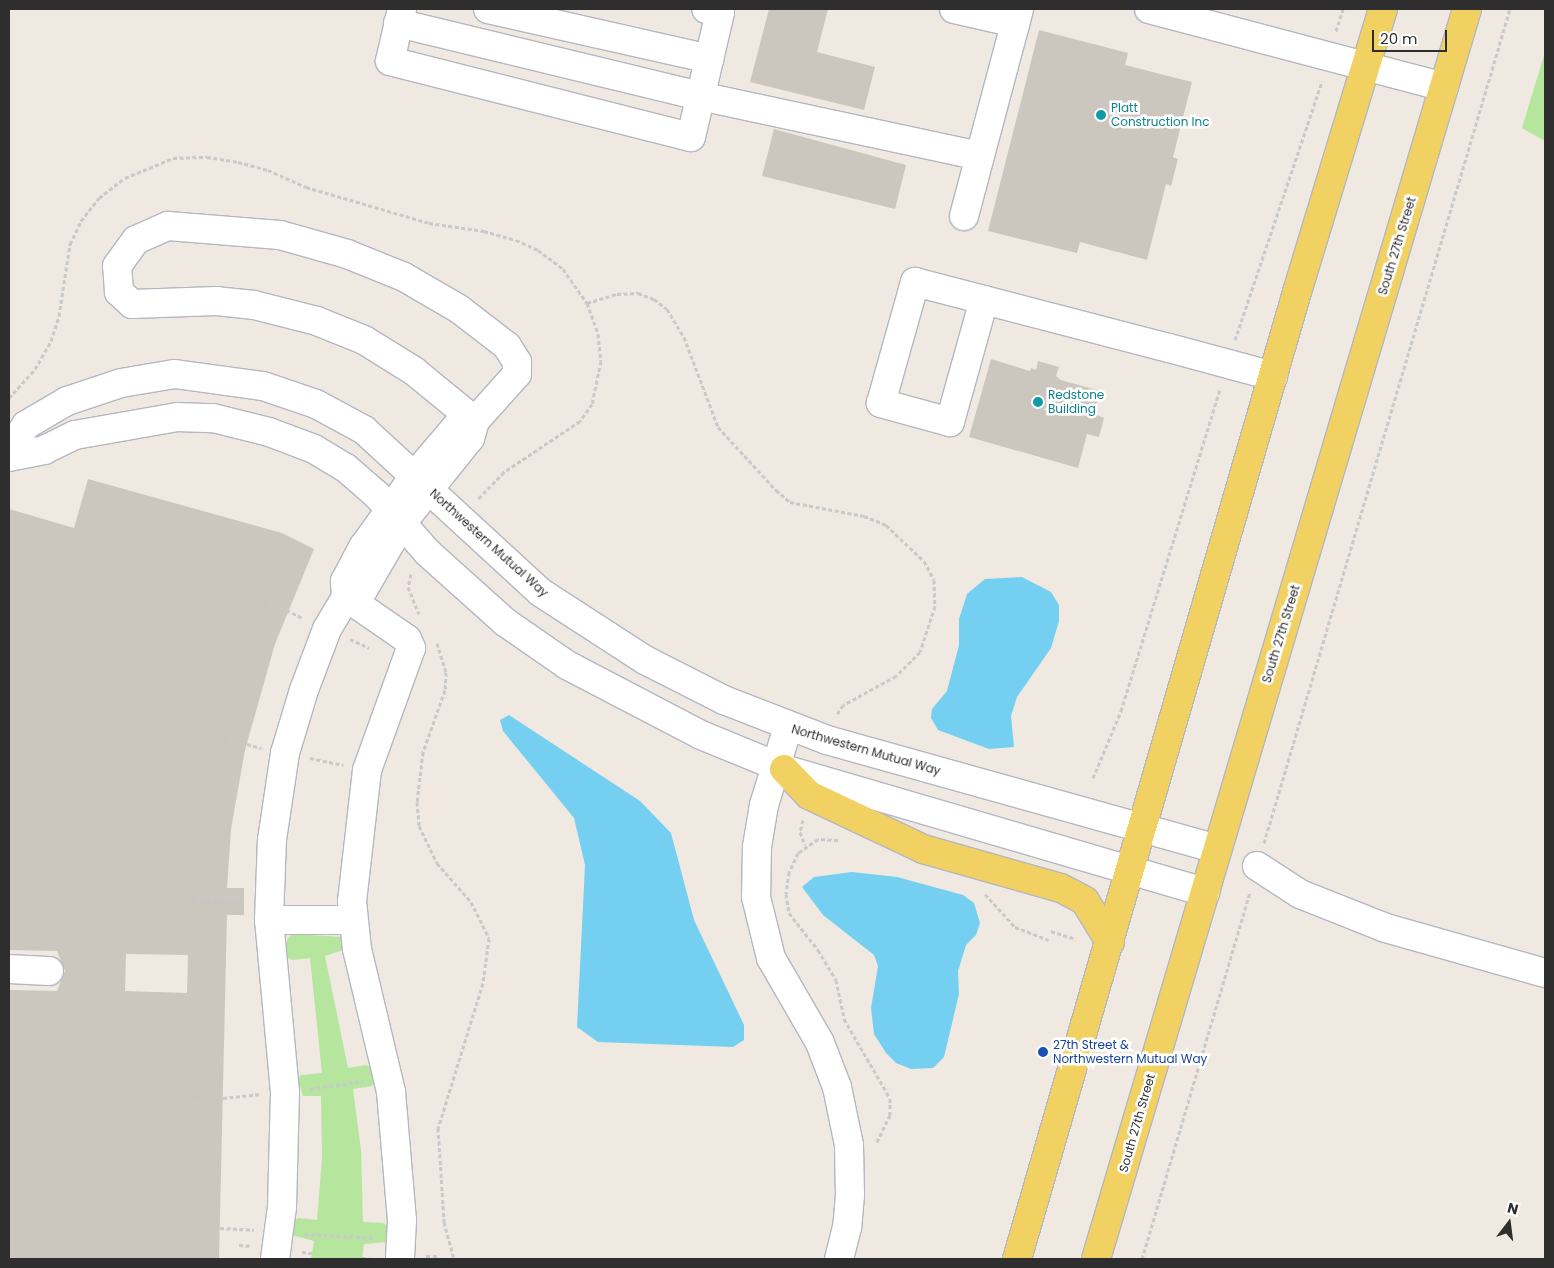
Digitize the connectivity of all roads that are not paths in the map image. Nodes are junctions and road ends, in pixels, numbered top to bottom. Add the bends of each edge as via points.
1 (488, 9) edge
2 (954, 9) edge
3 (1148, 9) edge
4 (1383, 9) edge
5 (1467, 9) edge
6 (716, 10) edge
7 (400, 16) edge
8 (1017, 16) edge
9 (709, 59) junction
10 (1366, 66) junction
11 (1444, 87) junction
12 (700, 96) junction
13 (980, 156) junction
14 (964, 216) dead end
15 (984, 300) junction
16 (1273, 376) junction
17 (475, 421) junction
18 (9, 452) edge
19 (9, 457) edge
20 (422, 481) junction
21 (396, 516) junction
22 (346, 597) junction
23 (788, 727) junction
24 (780, 768) junction
25 (1144, 828) junction
26 (1217, 849) junction
27 (1257, 866) road end
28 (1132, 871) junction
29 (1204, 892) junction
30 (269, 920) junction
31 (352, 920) junction
32 (1110, 942) junction
33 (9, 970) edge
34 (49, 971) dead end
35 (1545, 973) edge
36 (401, 1250) edge
37 (275, 1259) edge
38 (838, 1259) edge
39 (1017, 1259) edge
40 (1096, 1259) edge

1 - 9 street
2 - 8 street
3 - 10 street
4 - 10 main road
5 - 11 main road, South 27th Street
6 - 9 street
7 - 12 street
7 - 12 street via 390,61 691,137
8 - 13 street
9 - 12 street
10 - 11 street
10 - 16 main road
11 - 26 main road, South 27th Street
12 - 13 street
13 - 14 street
15 - 15 street via 915,282 881,403 950,422
15 - 16 street
16 - 25 main road
17 - 17 street via 517,374 517,362 507,346 459,309 404,278 346,254 280,235 168,226 136,240 117,266 119,292 132,304 217,301 254,305 317,322 364,340 414,371
17 - 20 street via 470,438
18 - 20 street, Northwestern Mutual Way via 26,425 67,402 121,383 175,374 263,386 316,404 364,430
19 - 21 street via 44,450 75,435 122,424 177,417 213,418 269,432 314,449 346,468
20 - 21 street
20 - 23 street, Northwestern Mutual Way via 540,592 593,629 689,682
21 - 22 street via 345,581
21 - 24 street via 427,552 505,622 567,665 701,735
22 - 30 street via 327,629 310,672 285,753 272,840
22 - 31 street via 407,639 411,648 366,770
23 - 24 street
23 - 25 street, Northwestern Mutual Way
24 - 28 street
24 - 32 main road via 809,795 923,849 1061,888 1085,901
24 - 38 street via 757,847 756,897 771,958 820,1043 837,1087 849,1145 850,1195 847,1227
25 - 26 street, Northwestern Mutual Way
25 - 28 main road
26 - 29 main road, South 27th Street
27 - 35 street via 1300,894 1386,928
28 - 29 street
28 - 32 main road
29 - 40 main road, South 27th Street
30 - 31 street
30 - 37 street via 285,1092 282,1207
31 - 36 street via 388,1078
32 - 39 main road
33 - 34 street

